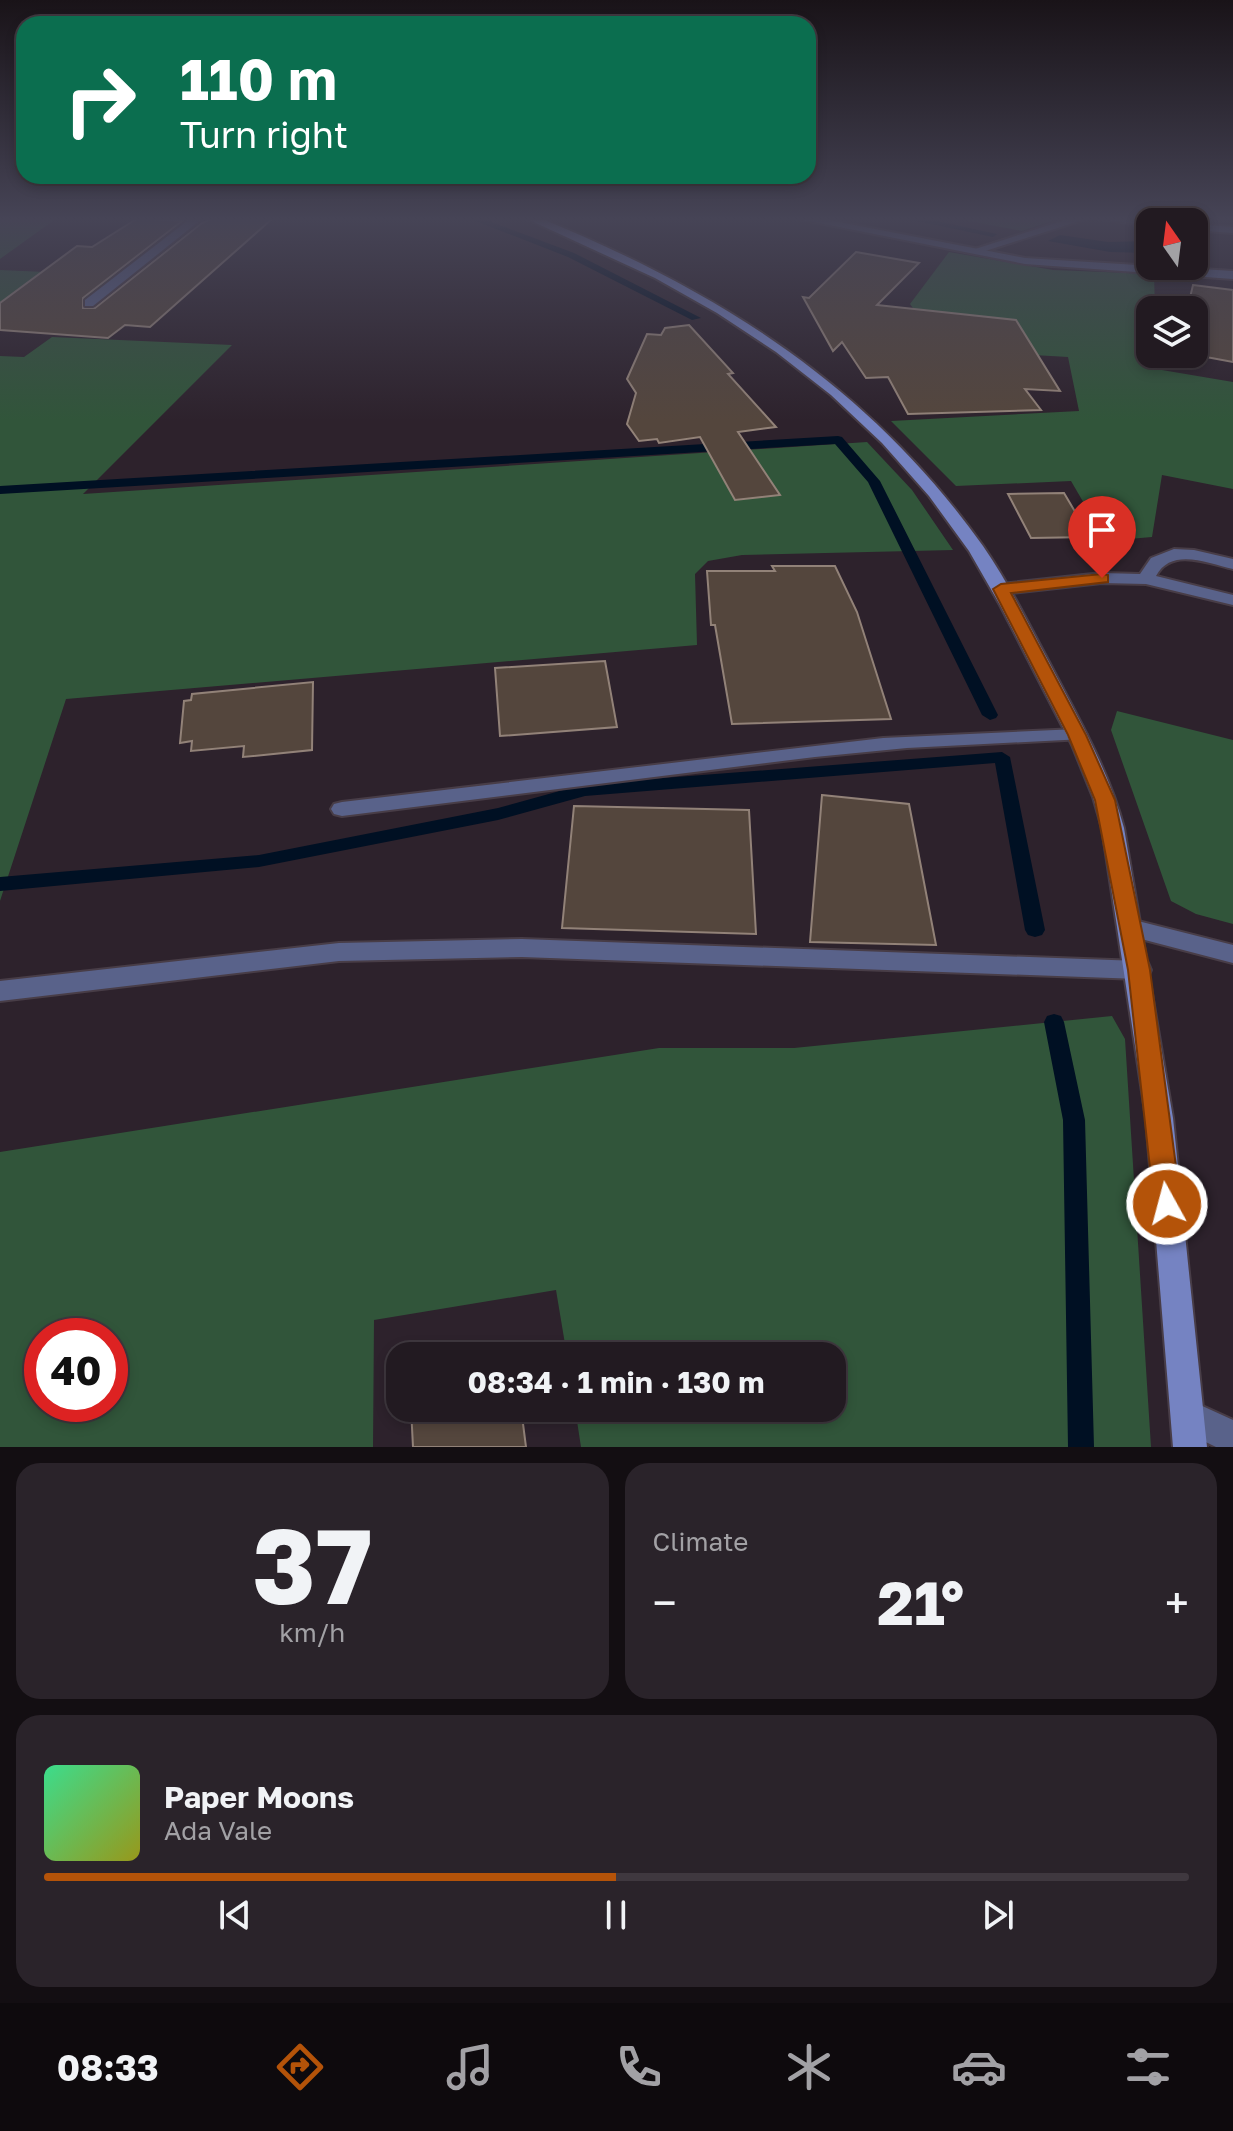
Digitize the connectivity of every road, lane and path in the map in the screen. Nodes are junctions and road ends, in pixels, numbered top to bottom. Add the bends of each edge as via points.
1 (111, 286) edge
2 (676, 286) edge
3 (89, 303) dead end
4 (1233, 564) edge
5 (1146, 579) junction
6 (1001, 589) junction
7 (1233, 600) edge
8 (1077, 735) junction
9 (342, 809) dead end
10 (1130, 928) junction
11 (1233, 954) edge
12 (1139, 970) junction
13 (0, 991) edge
14 (1188, 1431) edge
15 (1233, 1438) edge

1 - 3 street
2 - 6 street via 732,315 858,410 930,488
4 - 5 street via 1179,555 1157,562
5 - 6 street via 1102,578
5 - 7 street
6 - 8 street
8 - 9 street via 886,744
8 - 10 street via 1105,800
10 - 11 street
10 - 12 street
12 - 13 street via 476,949 339,952
12 - 14 street via 1182,1321
14 - 15 street

